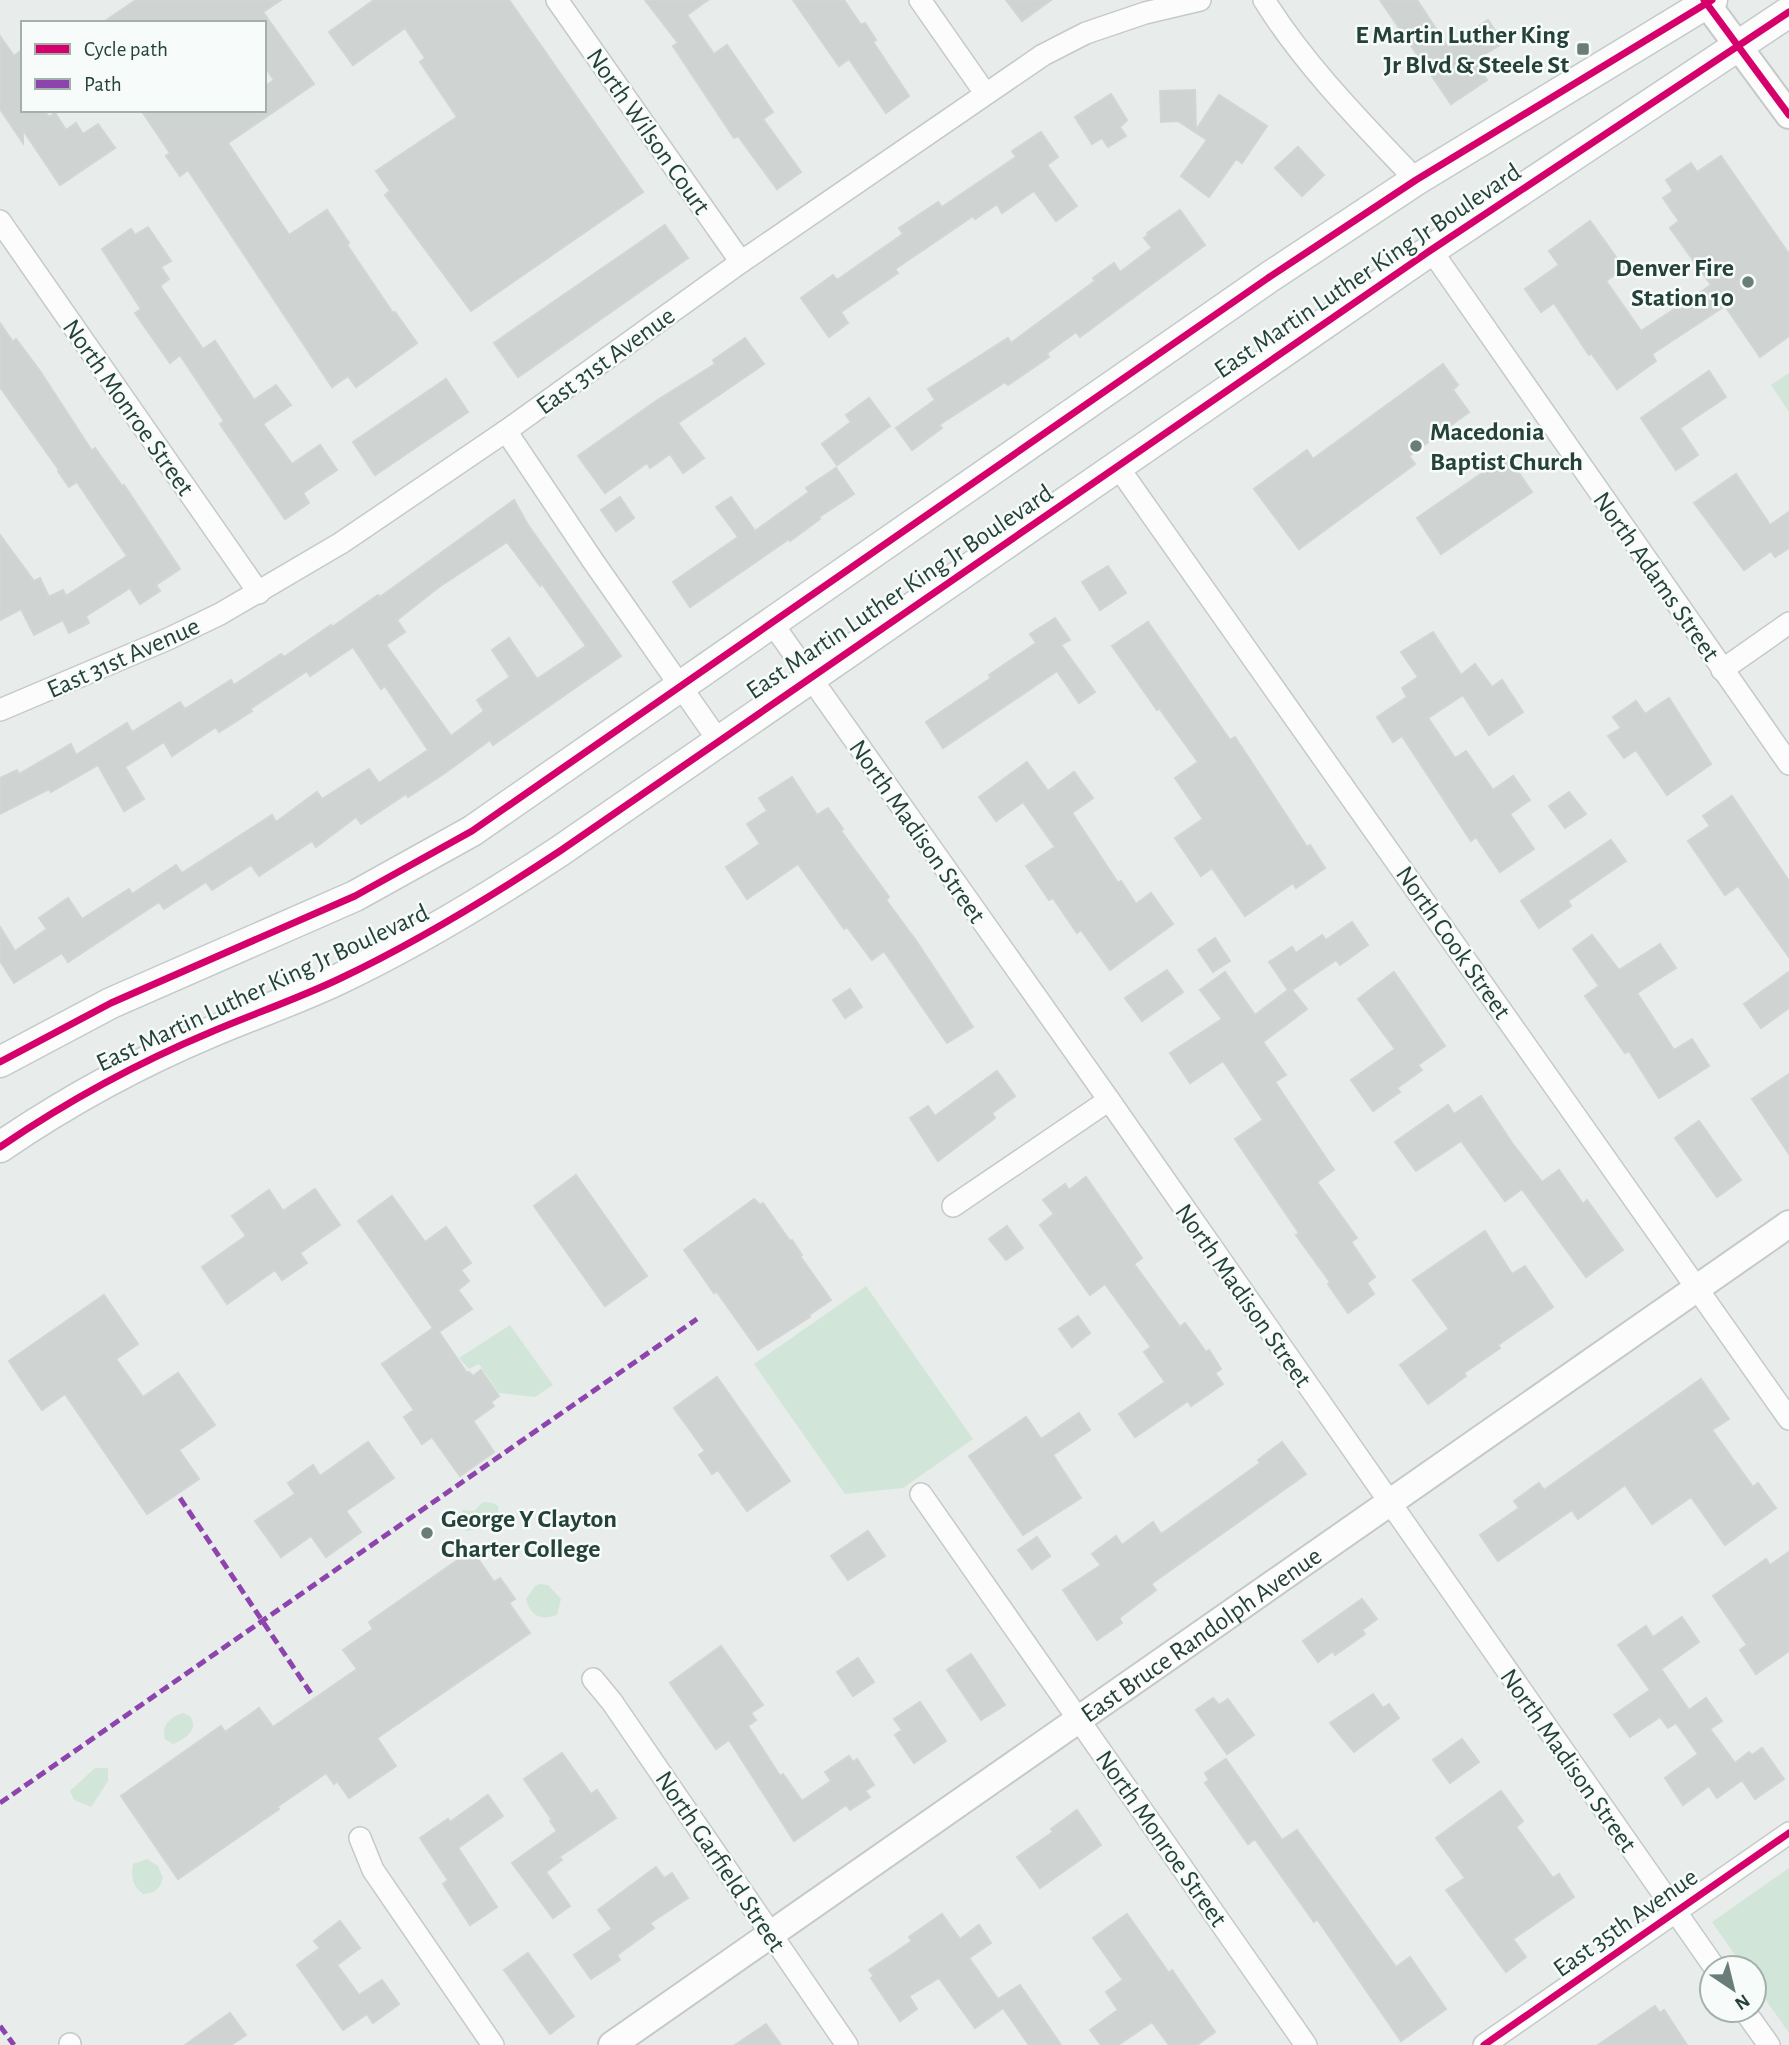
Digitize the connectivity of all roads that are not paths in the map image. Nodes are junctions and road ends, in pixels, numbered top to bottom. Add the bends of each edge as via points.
1 (557, 0) edge
2 (920, 0) edge
3 (1200, 0) edge
4 (1264, 0) edge
5 (1708, 1) edge
6 (1789, 12) edge
7 (1740, 46) junction
8 (985, 93) junction
9 (1789, 115) edge
10 (1416, 180) junction
11 (0, 221) edge
12 (1431, 250) junction
13 (741, 262) junction
14 (506, 430) junction
15 (1118, 467) junction
16 (259, 593) junction
17 (772, 623) junction
18 (1789, 623) edge
19 (1722, 670) junction
20 (810, 678) junction
21 (681, 687) junction
22 (0, 710) edge
23 (718, 740) junction
24 (1789, 764) edge
25 (0, 1062) edge
26 (1109, 1100) junction
27 (0, 1147) edge
28 (953, 1206) dead end
29 (1789, 1224) edge
30 (1698, 1288) junction
31 (1789, 1419) edge
32 (921, 1494) dead end
33 (1389, 1503) junction
34 (593, 1679) dead end
35 (1079, 1719) junction
36 (1789, 1833) edge
37 (360, 1838) dead end
38 (1676, 1912) junction
39 (771, 1934) junction
40 (1705, 1954) edge
41 (1754, 2024) edge
42 (492, 2045) edge
43 (612, 2045) edge
44 (847, 2045) edge
45 (1306, 2045) edge
46 (1484, 2045) edge
47 (1769, 2045) edge

1 - 13 street, North Wilson Court
2 - 8 street
3 - 8 street, East 31st Avenue via 1086,33
4 - 10 street via 1321,78
5 - 7 street
5 - 10 main road, East Martin Luther King Jr Boulevard
6 - 7 main road, East Martin Luther King Jr Boulevard
7 - 9 street
7 - 12 main road, East Martin Luther King Jr Boulevard
8 - 13 street, East 31st Avenue
10 - 17 main road, East Martin Luther King Jr Boulevard
11 - 16 street, North Monroe Street
12 - 15 main road, East Martin Luther King Jr Boulevard
12 - 19 street, North Adams Street
13 - 14 street, East 31st Avenue
14 - 16 street, East 31st Avenue
14 - 21 street
15 - 20 main road, East Martin Luther King Jr Boulevard
15 - 30 street, North Cook Street
16 - 22 street, East 31st Avenue via 168,639
17 - 20 street, North Madison Street
17 - 21 main road, East Martin Luther King Jr Boulevard
18 - 19 street
19 - 24 street, North Adams Street
20 - 23 main road, East Martin Luther King Jr Boulevard
20 - 26 street, North Madison Street
21 - 23 street
21 - 25 main road, East Martin Luther King Jr Boulevard via 496,815 391,877 111,1003
23 - 27 main road, East Martin Luther King Jr Boulevard via 446,924 336,980 125,1073
26 - 28 street
26 - 33 street, North Madison Street
29 - 30 street, East Bruce Randolph Avenue
30 - 31 street, North Cook Street
30 - 33 street, East Bruce Randolph Avenue
32 - 35 street, North Monroe Street
33 - 35 street, East Bruce Randolph Avenue
33 - 38 street, North Madison Street
34 - 39 street, North Garfield Street
35 - 39 street, East Bruce Randolph Avenue
35 - 45 street, North Monroe Street
36 - 38 street, East 35th Avenue
37 - 42 street via 373,1870
38 - 40 street, North Madison Street
38 - 46 street, East 35th Avenue
39 - 43 street, East Bruce Randolph Avenue
39 - 44 street, North Garfield Street
41 - 47 street

